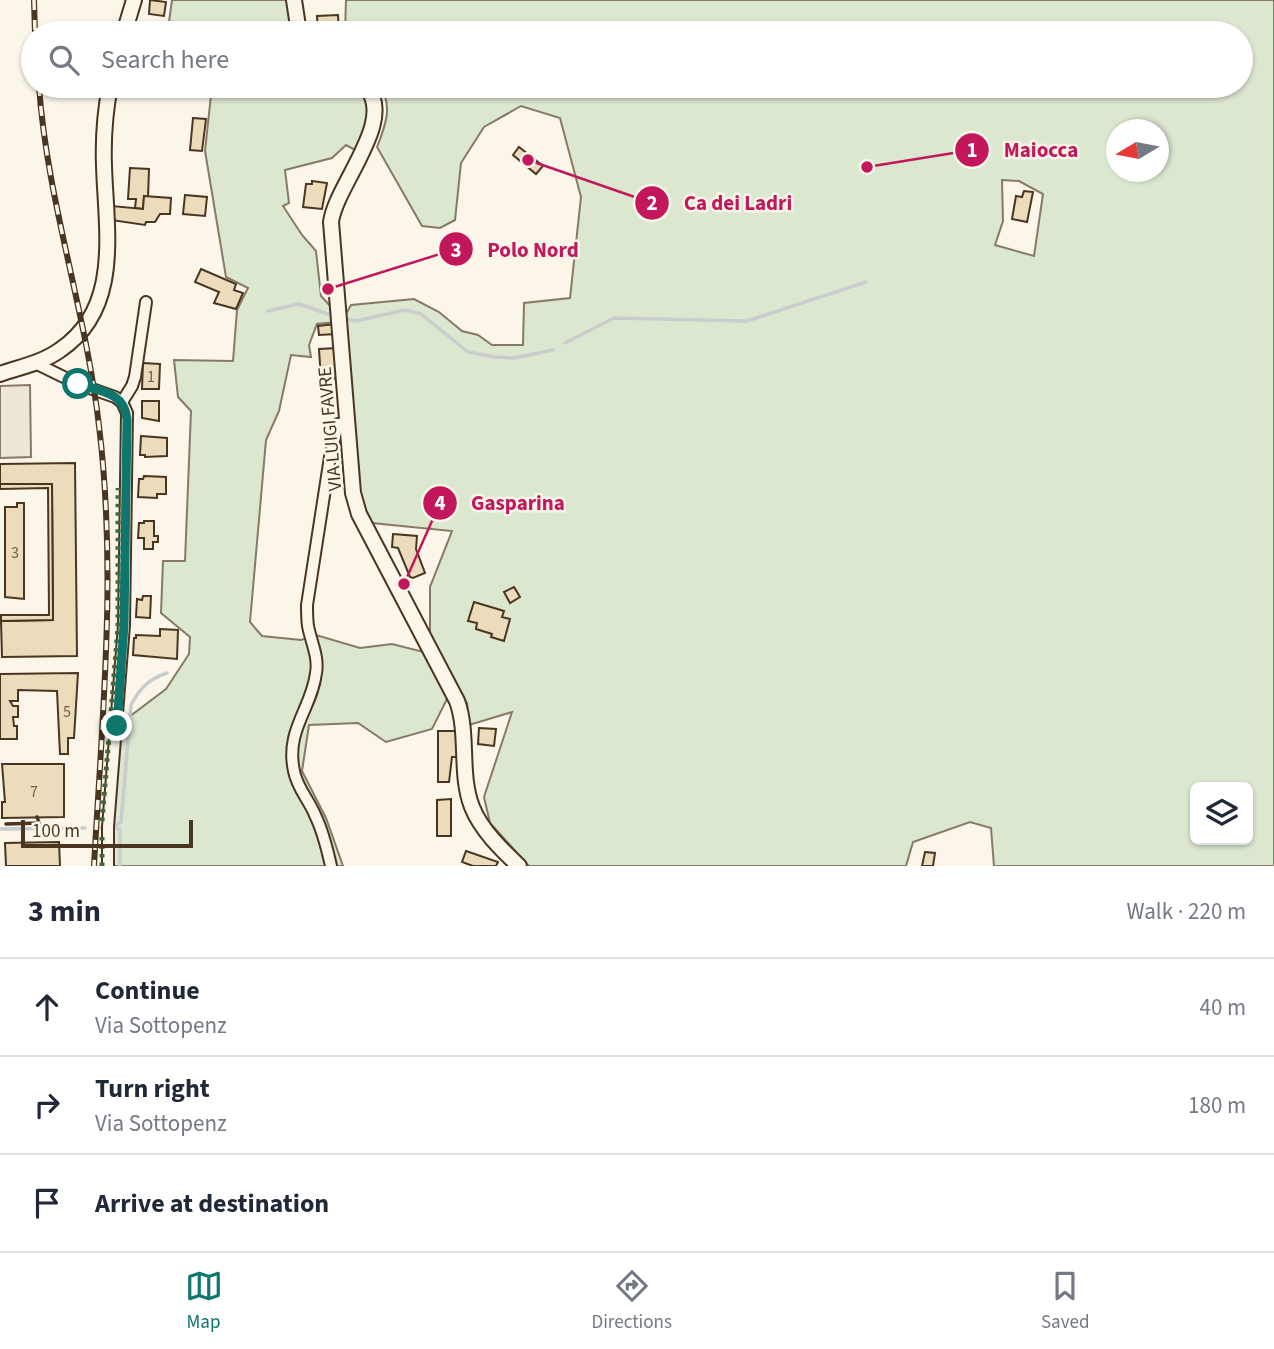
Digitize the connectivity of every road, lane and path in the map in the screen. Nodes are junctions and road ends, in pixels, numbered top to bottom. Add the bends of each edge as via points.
1 (134, 0) edge
2 (294, 0) edge
3 (128, 21) edge
4 (297, 21) edge
5 (109, 98) edge
6 (373, 98) edge
7 (146, 302) dead end
8 (52, 356) junction
9 (35, 363) junction
10 (0, 374) edge
11 (68, 379) junction
12 (122, 402) junction
13 (346, 423) junction
14 (108, 866) edge
15 (331, 866) edge
16 (519, 866) edge

1 - 3 street
2 - 4 street
5 - 8 street via 104,136 105,283 90,320
6 - 13 street, VIA LUIGI FAVRE via 374,124 331,222
7 - 12 street via 135,377
8 - 9 street
8 - 11 street
9 - 10 street
9 - 11 street
11 - 12 street
12 - 14 street via 127,419 124,603
13 - 15 street via 338,424 330,457 307,605 318,663 316,678 292,749 296,778 326,841
13 - 16 street, VIA LUIGI FAVRE via 359,514 462,714 472,807 481,824

